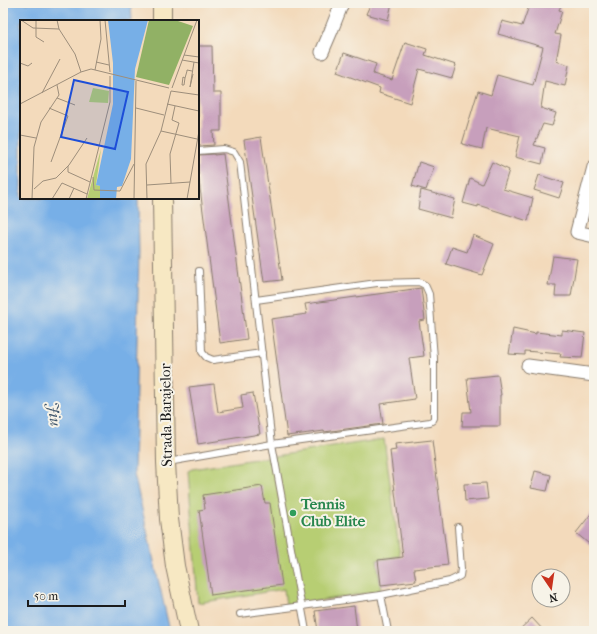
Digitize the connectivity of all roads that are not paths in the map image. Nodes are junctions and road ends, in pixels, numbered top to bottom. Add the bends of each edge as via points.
1 (162, 3) edge
2 (342, 3) edge
3 (162, 20) edge
4 (322, 52) dead end
5 (199, 151) edge
6 (594, 167) edge
7 (162, 199) edge
8 (594, 236) edge
9 (199, 271) dead end
10 (256, 300) junction
11 (262, 353) junction
12 (528, 366) dead end
13 (594, 375) edge
14 (272, 444) junction
15 (166, 462) junction
16 (458, 527) dead end
17 (381, 595) junction
18 (302, 606) junction
19 (240, 614) dead end
20 (189, 631) edge
21 (306, 631) edge
22 (388, 631) edge

1 - 3 main road
2 - 4 street
5 - 10 lane via 224,149 234,152 240,162
6 - 8 street via 578,232
7 - 15 main road, Strada Barajelor
9 - 11 lane via 202,352 213,360
10 - 11 lane
10 - 14 lane via 377,283 419,282 425,285 429,294 434,358 433,420
11 - 14 lane
12 - 13 street
14 - 15 lane
14 - 18 lane
15 - 20 main road, Strada Barajelor via 171,545
16 - 17 lane via 460,576 450,581
17 - 18 lane
17 - 22 lane
18 - 19 lane
18 - 21 lane

